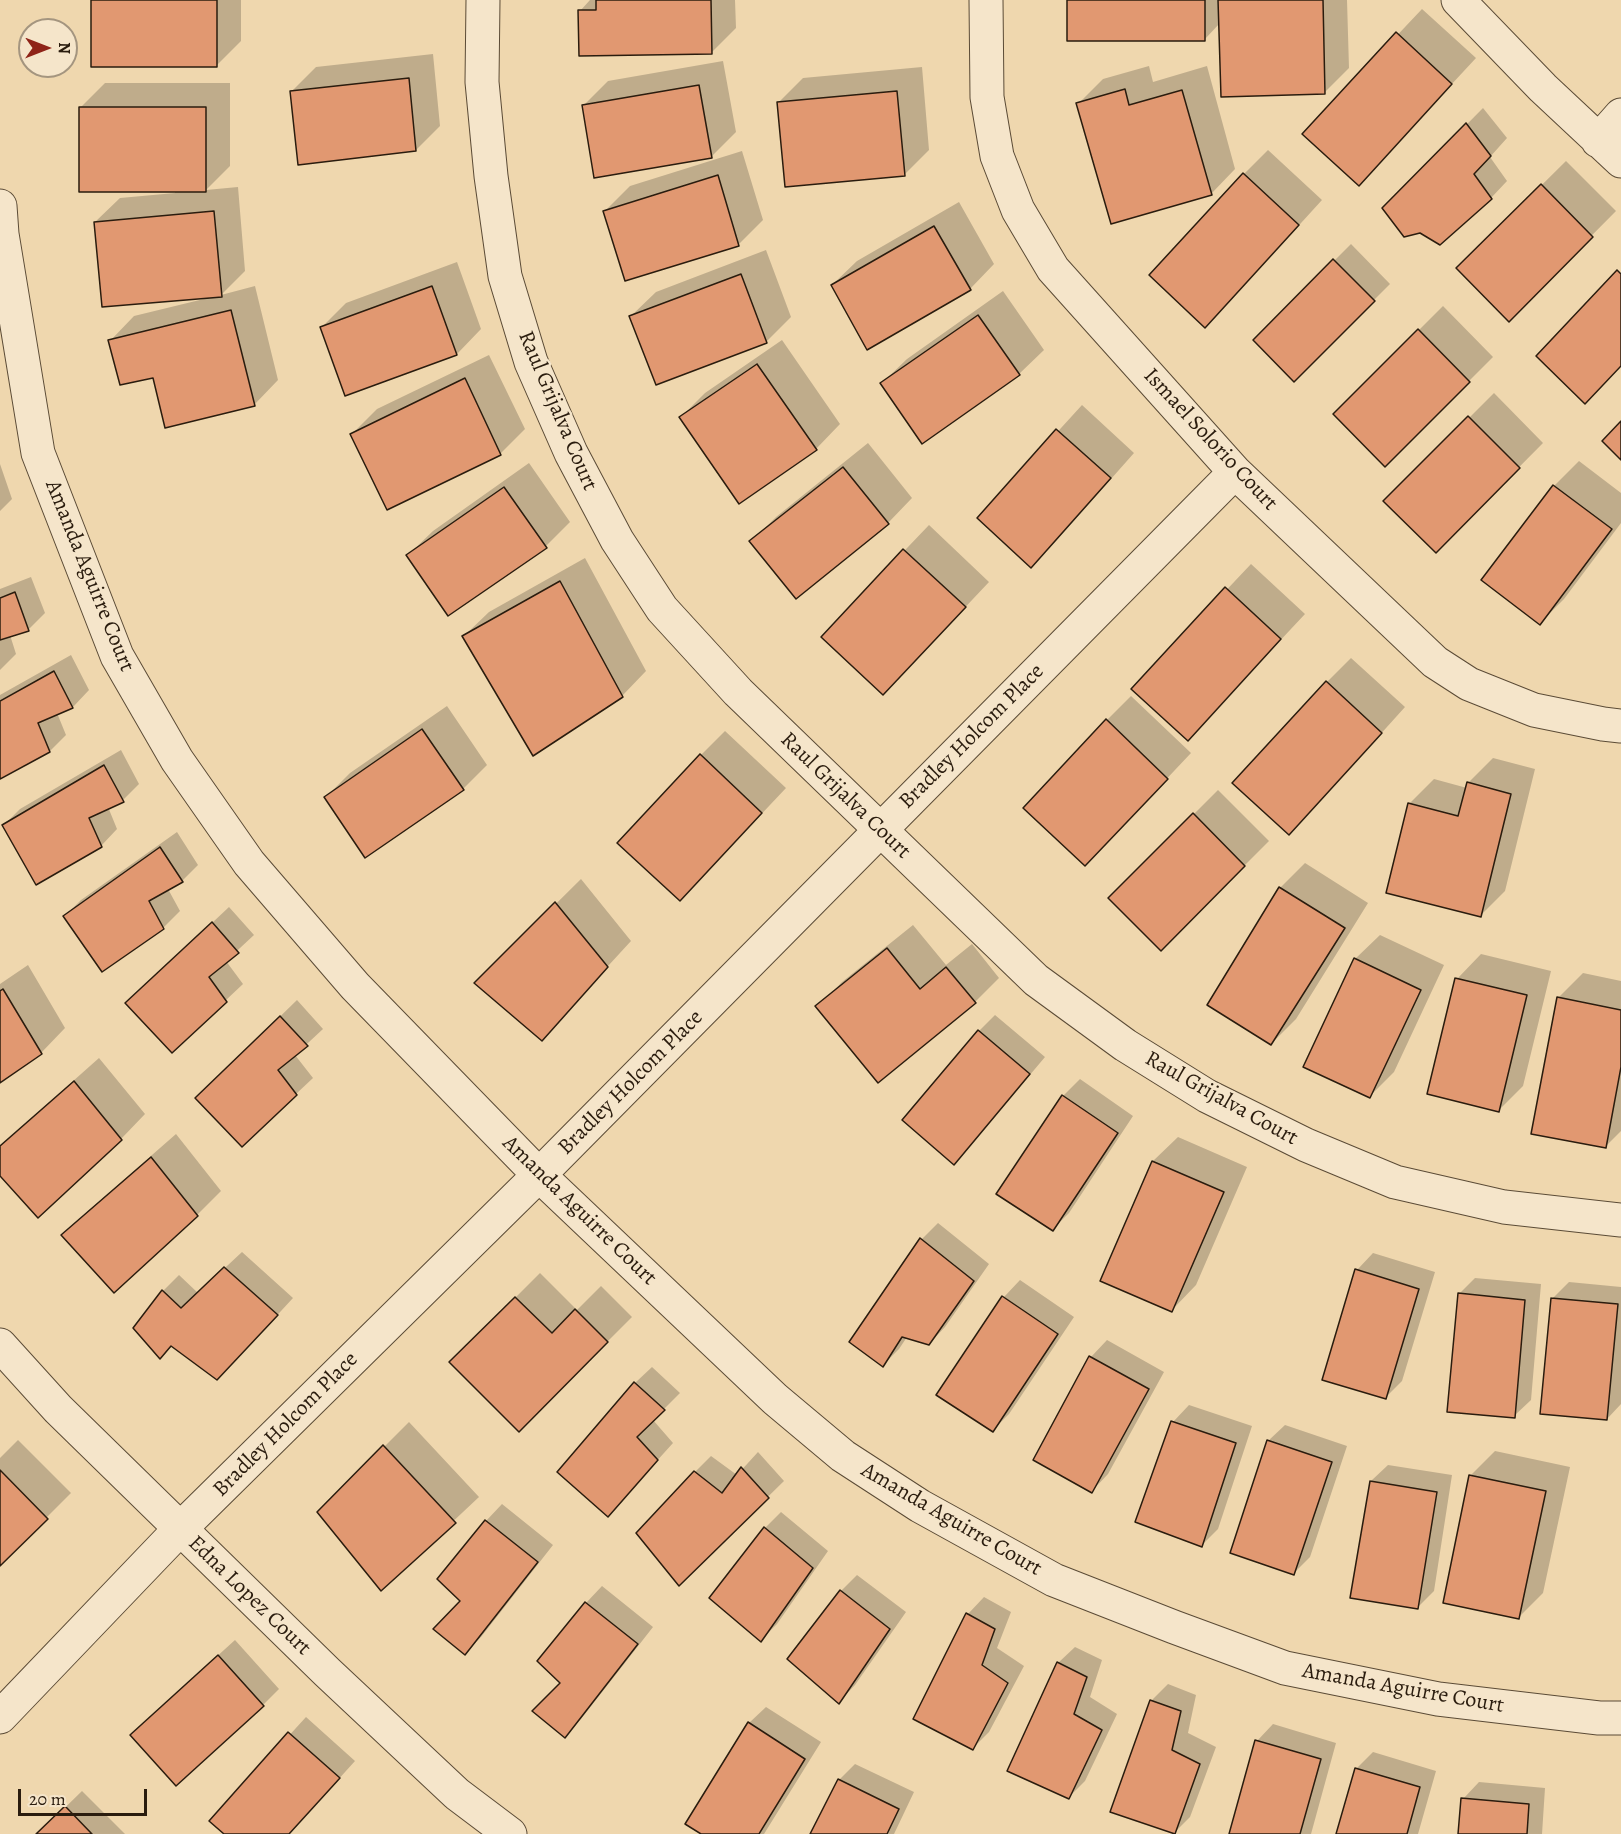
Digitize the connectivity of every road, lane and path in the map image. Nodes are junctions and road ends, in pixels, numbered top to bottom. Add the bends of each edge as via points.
1 (483, 0) edge
2 (986, 0) edge
3 (1458, 0) edge
4 (1621, 115) edge
5 (1610, 151) edge
6 (0, 206) edge
7 (1235, 472) junction
8 (1621, 726) edge
9 (880, 830) junction
10 (539, 1175) junction
11 (1621, 1220) edge
12 (0, 1345) edge
13 (180, 1529) junction
14 (0, 1717) edge
15 (1621, 1718) edge
16 (510, 1834) edge

1 - 9 street, Raul Grijalva Court via 482,82 505,276 531,362 571,453 617,540 662,609 738,692
2 - 7 street, Ismael Solorio Court via 987,97 997,156 1018,210 1053,269
3 - 5 street
4 - 5 street
6 - 10 street, Amanda Aguirre Court via 38,453 117,656 177,760 249,863 355,986
7 - 8 street, Ismael Solorio Court via 1434,662 1469,684 1534,710
7 - 9 street, Bradley Holcom Place
9 - 10 street, Bradley Holcom Place
9 - 11 street, Raul Grijalva Court via 1036,980 1125,1045 1207,1096 1306,1145 1395,1182 1504,1207
10 - 13 street, Bradley Holcom Place
10 - 15 street, Amanda Aguirre Court via 775,1400 843,1456 920,1506 1054,1580 1285,1668 1438,1699
12 - 13 street, Edna Lopez Court via 58,1409
13 - 14 street, Bradley Holcom Place
13 - 16 street, Edna Lopez Court via 449,1786

